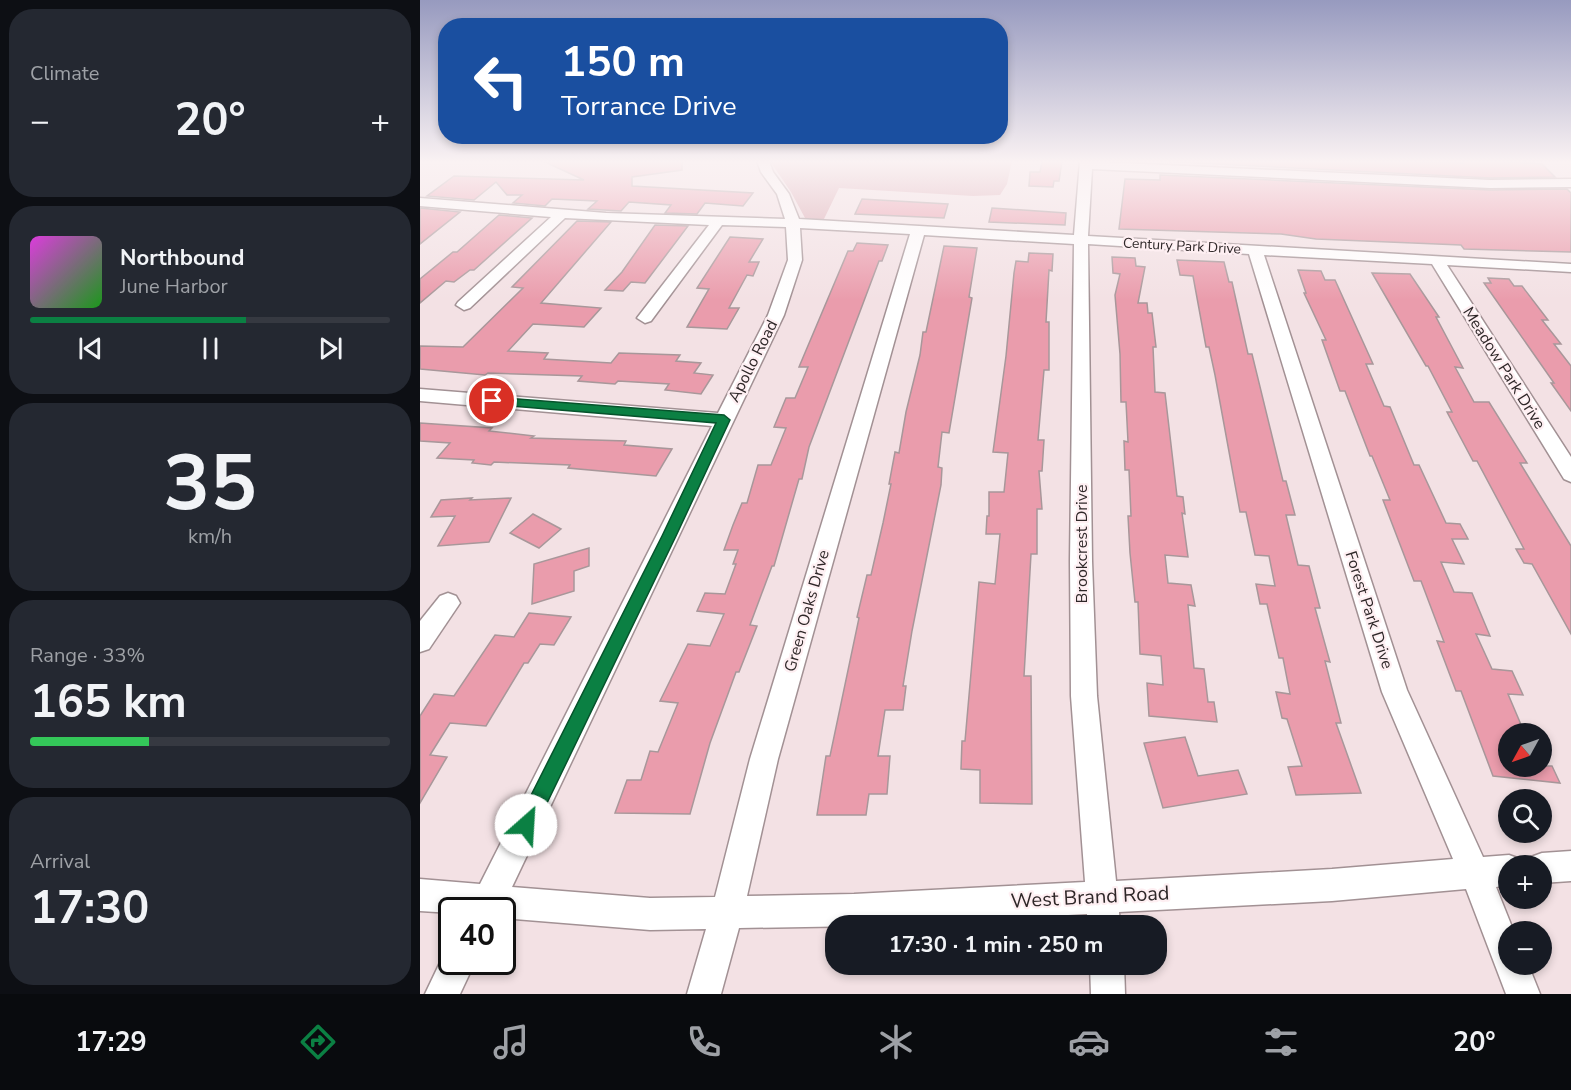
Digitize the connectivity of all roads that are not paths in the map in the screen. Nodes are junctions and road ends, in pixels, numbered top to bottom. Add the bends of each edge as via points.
1 (490, 207) edge
2 (788, 207) edge
3 (1083, 207) edge
4 (563, 213) junction
5 (718, 222) junction
6 (793, 223) junction
7 (918, 230) junction
8 (1081, 240) junction
9 (1255, 250) junction
10 (1437, 261) junction
11 (1571, 268) edge
12 (464, 305) dead end
13 (645, 318) dead end
14 (420, 395) edge
15 (724, 420) junction
16 (1571, 474) edge
17 (448, 603) dead end
18 (420, 641) edge
19 (1571, 866) edge
20 (1552, 867) edge
21 (1498, 871) edge
22 (1475, 873) junction
23 (420, 895) edge
24 (490, 897) edge
25 (438, 898) edge
26 (516, 907) edge
27 (1104, 911) edge
28 (727, 913) junction
29 (1498, 931) edge
30 (452, 975) edge
31 (1107, 975) edge
32 (1515, 975) edge
33 (442, 994) edge
34 (704, 994) edge
35 (1108, 994) edge
36 (1523, 994) edge

1 - 4 street, Century Park Drive
2 - 6 street, Apollo Road
3 - 8 street, Brookcrest Drive
4 - 5 street, Century Park Drive
4 - 12 street
5 - 6 street, Century Park Drive
5 - 13 street
6 - 7 street, Century Park Drive
6 - 15 street, Apollo Road via 795,260 776,315
7 - 8 street, Century Park Drive
7 - 28 street, Green Oaks Drive via 764,759
8 - 9 street, Century Park Drive
8 - 27 street, Brookcrest Drive via 1084,696
9 - 10 street, Century Park Drive
9 - 22 street, Forest Park Drive via 1395,692
10 - 11 street, Century Park Drive
10 - 16 street, Meadow Park Drive
14 - 15 street
15 - 24 street, Apollo Road
17 - 18 street
19 - 20 street
21 - 22 street, West Brand Road
22 - 27 street, West Brand Road
22 - 29 street, Forest Park Drive
23 - 25 street, West Brand Road
26 - 28 street, West Brand Road via 650,914
27 - 28 street, West Brand Road
28 - 34 street, Green Oaks Drive
30 - 33 street
31 - 35 street
32 - 36 street

